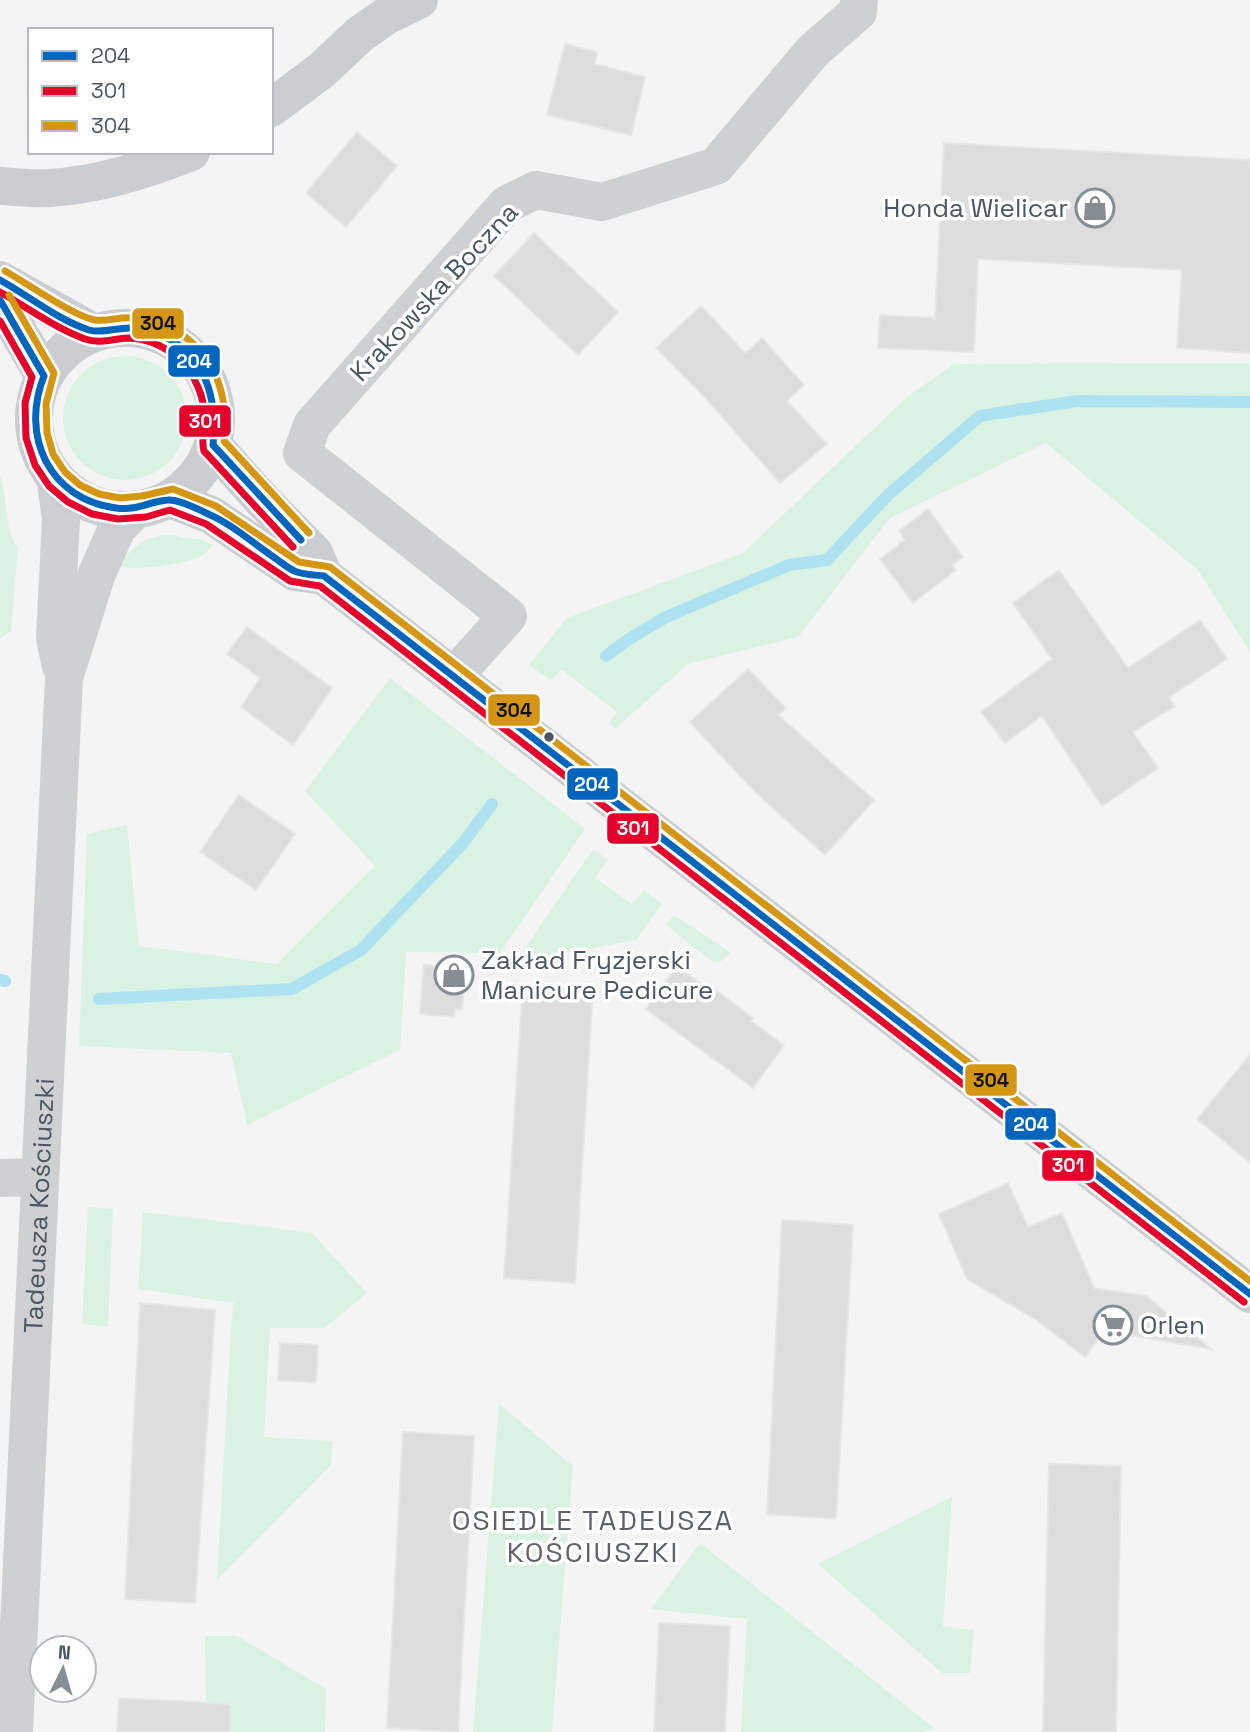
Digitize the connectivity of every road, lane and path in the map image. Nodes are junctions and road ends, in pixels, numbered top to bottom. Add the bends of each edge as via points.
1 (419, 0) edge
2 (859, 0) edge
3 (273, 107) edge
4 (186, 154) edge
5 (0, 186) edge
6 (0, 280) edge
7 (0, 300) edge
8 (93, 332) junction
9 (44, 376) junction
10 (213, 445) junction
11 (55, 477) junction
12 (153, 504) junction
13 (324, 576) junction
14 (454, 676) junction
15 (64, 678) junction
16 (39, 1177) junction
17 (0, 1178) edge
18 (1250, 1294) edge
19 (14, 1732) edge

1 - 3 main road via 359,35
2 - 14 street, Krakowska Boczna via 858,12 813,51 716,166 602,202 536,190 507,204 312,425 302,453 508,616
4 - 5 main road via 138,173 101,181 48,188
6 - 8 main road
7 - 9 main road
8 - 9 main road via 67,348
8 - 10 main road via 143,330 168,338 196,360 213,392 217,427
9 - 11 main road via 34,428
10 - 12 main road via 197,476
10 - 13 main road via 314,553
11 - 12 main road via 68,490 100,507
11 - 15 street, Tadeusza Kościuszki via 61,519 55,638
12 - 13 main road via 211,515 295,572
12 - 15 street, Tadeusza Kościuszki via 117,528 96,576
13 - 14 main road
14 - 18 main road
15 - 16 street, Tadeusza Kościuszki
16 - 17 street
16 - 19 street, Tadeusza Kościuszki

